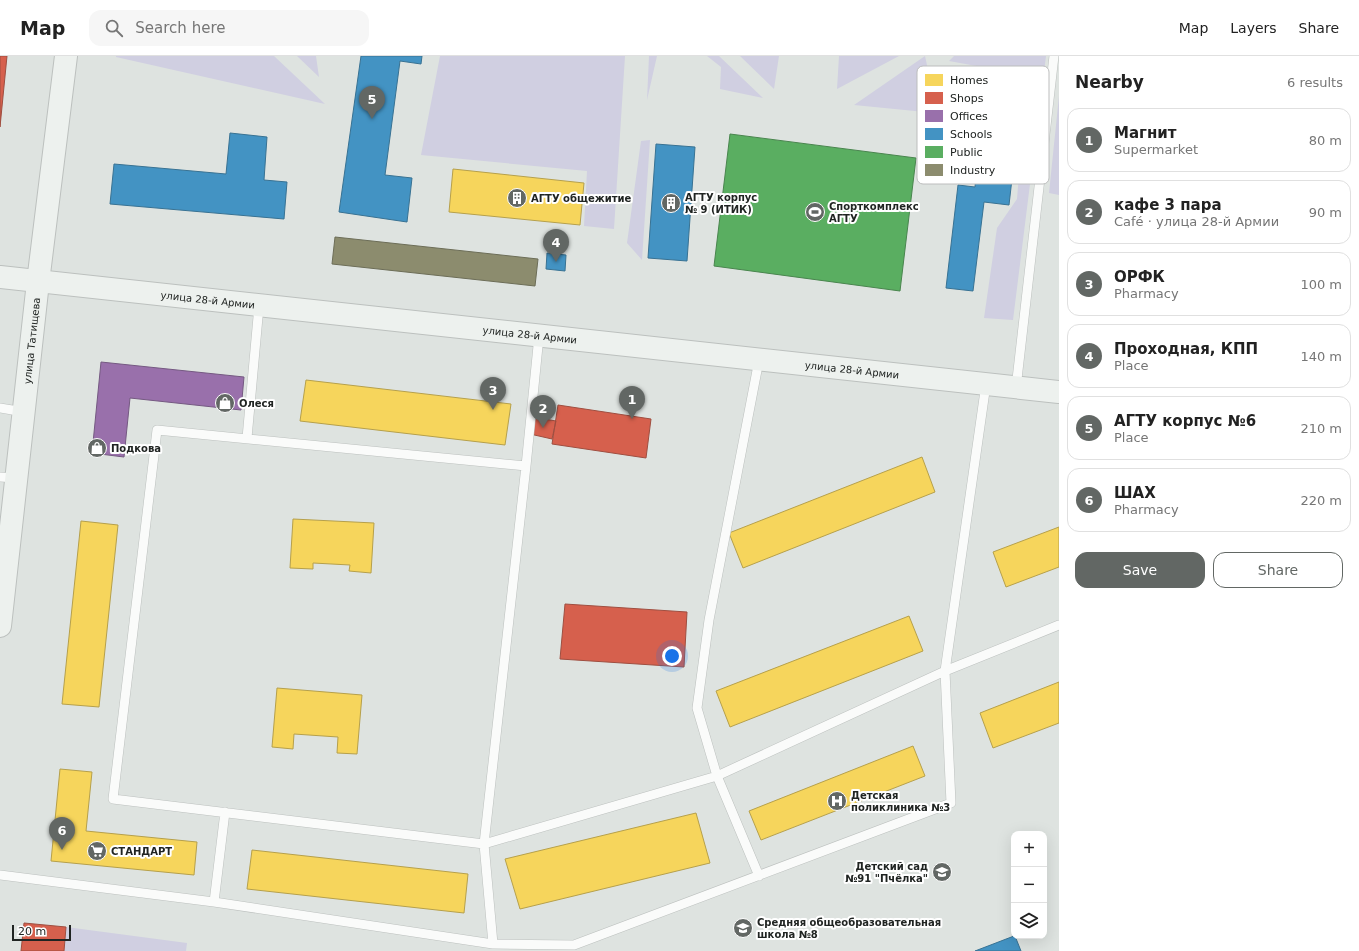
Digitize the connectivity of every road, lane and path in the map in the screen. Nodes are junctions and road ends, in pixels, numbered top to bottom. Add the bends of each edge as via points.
1 (66, 56) edge
2 (1054, 56) edge
3 (1049, 100) edge
4 (1039, 184) edge
5 (0, 277) edge
6 (38, 282) junction
7 (259, 306) junction
8 (539, 336) junction
9 (759, 360) junction
10 (986, 384) junction
11 (1016, 388) junction
12 (1059, 392) edge
13 (0, 408) edge
14 (24, 412) junction
15 (247, 438) junction
16 (526, 466) junction
17 (8, 478) edge
18 (1059, 625) edge
19 (0, 626) edge
20 (945, 671) junction
21 (717, 776) junction
22 (225, 812) junction
23 (484, 844) junction
24 (0, 875) edge
25 (758, 876) junction
26 (214, 902) junction
27 (493, 944) junction

1 - 6 main road, улица Татищева
2 - 3 lane
4 - 11 lane
5 - 6 main road, улица 28-й Армии
6 - 7 main road, улица 28-й Армии
6 - 14 main road, улица Татищева
7 - 8 main road, улица 28-й Армии
7 - 15 lane
8 - 9 main road, улица 28-й Армии
8 - 16 lane
9 - 10 main road, улица 28-й Армии
9 - 21 lane via 709,620 697,708
10 - 11 main road, улица 28-й Армии
10 - 20 lane
11 - 12 main road, улица 28-й Армии
13 - 14 lane
14 - 17 main road, улица Татищева
15 - 16 lane
15 - 22 lane via 157,430 113,799
16 - 23 lane
17 - 19 main road, улица Татищева
18 - 20 lane
20 - 21 lane
20 - 25 lane via 951,803
21 - 23 lane
21 - 25 lane
22 - 23 lane
22 - 26 lane
23 - 27 lane
24 - 26 lane
25 - 27 lane via 574,946
26 - 27 lane

